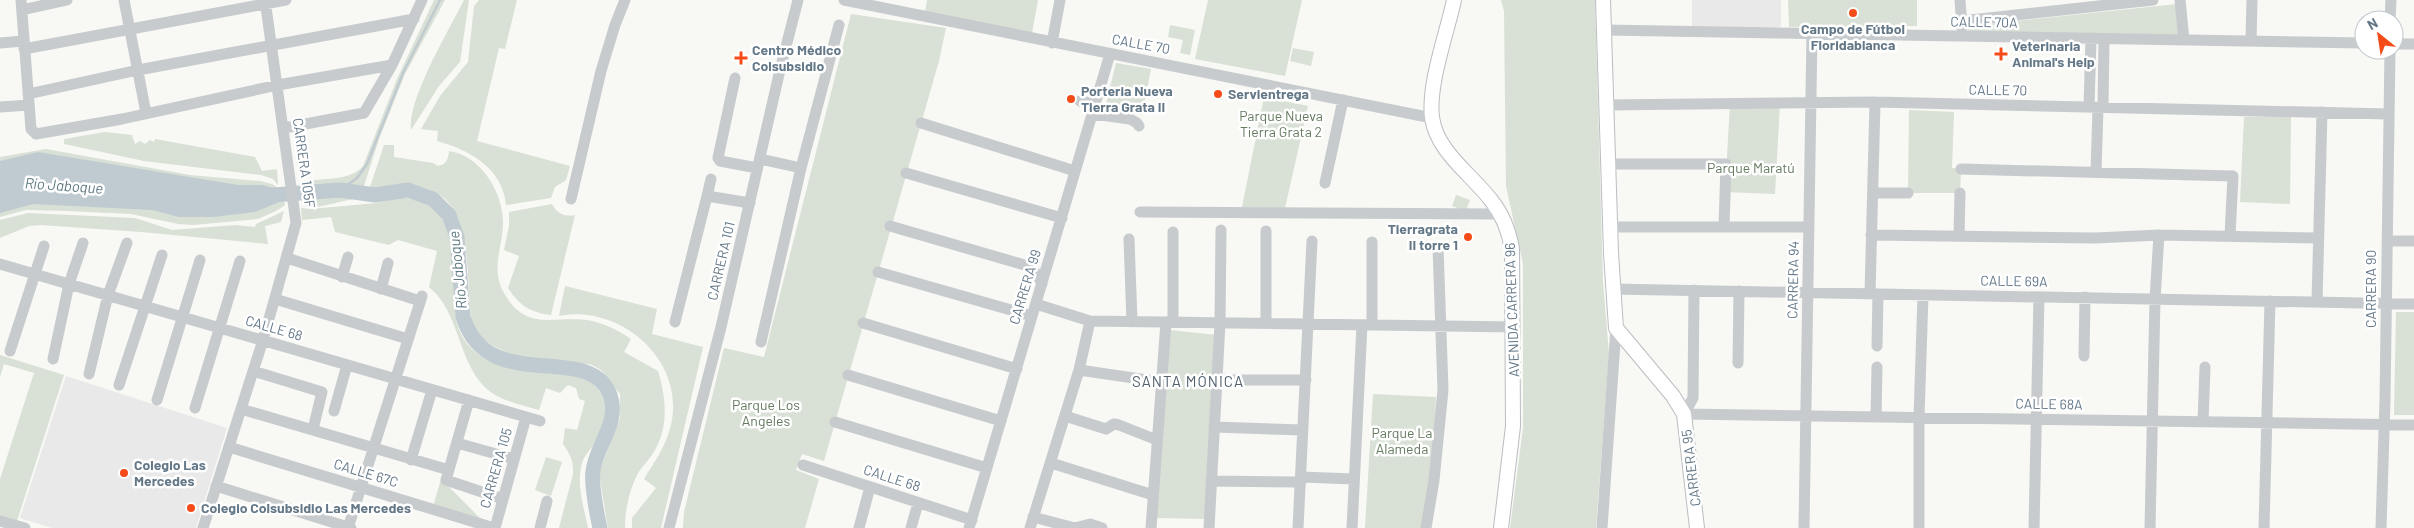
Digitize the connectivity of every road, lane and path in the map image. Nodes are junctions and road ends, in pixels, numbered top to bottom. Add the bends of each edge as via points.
1 (67, 0) edge
2 (124, 0) edge
3 (286, 0) edge
4 (422, 0) edge
5 (618, 0) edge
6 (625, 0) edge
7 (798, 0) edge
8 (844, 0) edge
9 (1060, 0) edge
10 (1454, 0) edge
11 (1604, 0) edge
12 (1960, 0) edge
13 (2154, 0) edge
14 (2180, 0) edge
15 (2252, 0) edge
16 (266, 2) edge
17 (2080, 4) edge
18 (21, 5) edge
19 (414, 19) junction
20 (1961, 21) junction
21 (614, 25) junction
22 (839, 25) dead end
23 (130, 29) junction
24 (1604, 30) junction
25 (1812, 34) junction
26 (1962, 36) junction
27 (2091, 38) junction
28 (2104, 39) junction
29 (2184, 40) junction
30 (2251, 41) junction
31 (0, 43) edge
32 (1052, 43) junction
33 (2354, 43) edge
34 (24, 45) junction
35 (272, 45) junction
36 (1110, 54) junction
37 (2390, 60) edge
38 (392, 65) junction
39 (138, 70) junction
40 (735, 78) dead end
41 (278, 84) junction
42 (28, 99) junction
43 (1343, 100) junction
44 (1080, 102) dead end
45 (1810, 102) junction
46 (1875, 102) junction
47 (1607, 105) junction
48 (0, 107) edge
49 (2097, 107) junction
50 (1094, 109) junction
51 (2322, 112) junction
52 (146, 113) junction
53 (2389, 114) junction
54 (1432, 118) junction
55 (921, 123) dead end
56 (1139, 126) dead end
57 (284, 128) junction
58 (759, 163) junction
59 (1608, 164) junction
60 (801, 168) junction
61 (1961, 169) dead end
62 (1075, 171) junction
63 (2096, 172) junction
64 (906, 173) dead end
65 (711, 179) dead end
66 (1325, 183) dead end
67 (1872, 193) junction
68 (1908, 193) dead end
69 (1960, 193) dead end
70 (707, 196) junction
71 (571, 199) dead end
72 (750, 203) junction
73 (1140, 212) dead end
74 (1500, 214) junction
75 (1062, 218) junction
76 (890, 226) dead end
77 (1610, 227) junction
78 (1724, 227) junction
79 (1808, 227) junction
80 (1220, 230) dead end
81 (1266, 231) dead end
82 (1173, 232) dead end
83 (1871, 235) junction
84 (2159, 235) junction
85 (1959, 236) junction
86 (2230, 236) junction
87 (2318, 238) junction
88 (1129, 239) dead end
89 (2387, 240) junction
90 (2414, 241) edge
91 (1312, 242) dead end
92 (1372, 242) dead end
93 (83, 244) dead end
94 (127, 244) dead end
95 (44, 246) dead end
96 (1438, 247) dead end
97 (162, 255) dead end
98 (348, 257) dead end
99 (287, 258) junction
100 (200, 260) dead end
101 (240, 261) dead end
102 (388, 263) dead end
103 (0, 264) edge
104 (878, 272) dead end
105 (35, 274) junction
106 (342, 278) junction
107 (69, 284) junction
108 (1042, 284) junction
109 (381, 289) junction
110 (1613, 289) junction
111 (1694, 290) junction
112 (1740, 291) junction
113 (1807, 293) junction
114 (1874, 294) junction
115 (108, 295) junction
116 (1923, 295) junction
117 (2039, 297) junction
118 (2085, 297) junction
119 (275, 299) junction
120 (2155, 299) junction
121 (2270, 301) junction
122 (2317, 302) junction
123 (2386, 303) junction
124 (1036, 304) junction
125 (2414, 304) edge
126 (145, 306) junction
127 (1032, 316) junction
128 (182, 317) junction
129 (1090, 321) junction
130 (675, 322) dead end
131 (863, 322) dead end
132 (1132, 322) junction
133 (1169, 322) junction
134 (1220, 323) junction
135 (1266, 323) junction
136 (1309, 324) junction
137 (1367, 325) junction
138 (1439, 326) junction
139 (1514, 327) junction
140 (220, 328) junction
141 (1616, 328) junction
142 (408, 339) junction
143 (263, 340) junction
144 (761, 342) dead end
145 (1877, 346) dead end
146 (10, 351) dead end
147 (2084, 356) dead end
148 (53, 359) dead end
149 (1738, 363) dead end
150 (347, 365) junction
151 (1877, 367) dead end
152 (2205, 367) dead end
153 (1017, 369) junction
154 (1079, 370) junction
155 (253, 371) junction
156 (89, 374) dead end
157 (848, 375) dead end
158 (394, 379) junction
159 (1217, 380) junction
160 (1306, 380) junction
161 (1161, 382) junction
162 (119, 385) dead end
163 (432, 390) junction
164 (156, 400) dead end
165 (469, 400) junction
166 (195, 408) dead end
167 (241, 409) junction
168 (334, 411) dead end
169 (1684, 414) junction
170 (1065, 416) junction
171 (1805, 416) junction
172 (526, 417) junction
173 (1876, 417) junction
174 (1919, 418) junction
175 (2036, 419) junction
176 (540, 421) dead end
177 (1001, 421) junction
178 (2152, 421) junction
179 (835, 422) dead end
180 (2203, 422) junction
181 (2267, 422) junction
182 (2384, 424) junction
183 (314, 425) dead end
184 (2414, 425) edge
185 (1214, 427) junction
186 (1303, 430) junction
187 (1157, 440) junction
188 (457, 443) junction
189 (229, 447) junction
190 (373, 449) junction
191 (514, 459) junction
192 (411, 460) junction
193 (1051, 463) junction
194 (804, 465) dead end
195 (987, 468) junction
196 (447, 475) junction
197 (1301, 479) junction
198 (1354, 479) junction
199 (1212, 481) junction
200 (216, 486) junction
201 (361, 487) junction
202 (870, 487) junction
203 (1153, 495) junction
204 (503, 499) junction
205 (547, 501) dead end
206 (918, 503) junction
207 (0, 521) edge
208 (1032, 523) edge
209 (970, 524) edge
210 (18, 527) edge
211 (208, 527) edge
212 (349, 528) edge
213 (494, 528) edge
214 (540, 528) edge
215 (669, 528) edge
216 (859, 528) edge
217 (911, 528) edge
218 (1075, 528) edge
219 (1102, 528) edge
220 (1151, 528) edge
221 (1209, 528) edge
222 (1298, 528) edge
223 (1352, 528) edge
224 (1426, 528) edge
225 (1501, 528) edge
226 (1602, 528) edge
227 (1697, 528) edge
228 (1804, 528) edge
229 (1919, 528) edge
230 (2034, 528) edge
231 (2150, 528) edge
232 (2264, 528) edge
233 (2381, 528) edge

1 - 18 street
2 - 23 street
3 - 16 street
4 - 19 street
5 - 21 street
6 - 21 street
7 - 58 street, CARRERA 101
8 - 32 street, CALLE 70
9 - 32 street
10 - 54 main road, AVENIDA CARRERA 96 via 1432,99
11 - 24 main road
12 - 20 street
13 - 17 street
14 - 29 street
15 - 30 street
16 - 23 street
16 - 35 street, CARRERA 105F
17 - 20 street
18 - 34 street
19 - 35 street
19 - 38 street
20 - 26 street
21 - 71 street
22 - 60 street
23 - 34 street
23 - 39 street
24 - 25 street, CALLE 70A
24 - 47 main road
25 - 26 street, CALLE 70A
25 - 45 street, CARRERA 94
26 - 27 street, CALLE 70A
27 - 28 street, CALLE 70A
27 - 49 street
28 - 29 street, CALLE 70A
28 - 49 street
29 - 30 street, CALLE 70A
30 - 33 street, CALLE 70A
31 - 34 street
32 - 36 street, CALLE 70
34 - 42 street
35 - 39 street
35 - 41 street, CARRERA 105F
36 - 43 street, CALLE 70
36 - 50 street, CARRERA 99
37 - 53 street, CARRERA 90
38 - 41 street
38 - 57 street via 364,113
39 - 42 street
39 - 52 street
40 - 58 street via 718,158
41 - 52 street
41 - 57 street, CARRERA 105F
42 - 48 street
42 - 52 street via 31,129 36,134
43 - 54 street, CALLE 70
43 - 66 street
44 - 50 street
45 - 46 street, CALLE 70
45 - 47 street, CALLE 70
45 - 79 street, CARRERA 94
46 - 49 street, CALLE 70
46 - 67 street
47 - 59 main road
49 - 51 street, CALLE 70
49 - 63 street
50 - 56 street
50 - 62 street, CARRERA 99
51 - 53 street, CALLE 70
51 - 87 street
53 - 89 street, CARRERA 90
54 - 74 main road, AVENIDA CARRERA 96 via 1447,151
55 - 62 street
57 - 99 street, CARRERA 105F via 296,218
58 - 60 street
58 - 72 street, CARRERA 101
59 - 77 main road
59 - 78 street via 1726,164
60 - 144 street
61 - 63 street
62 - 75 street, CARRERA 99
63 - 86 street via 2233,176
64 - 75 street
65 - 70 street
67 - 68 street
67 - 83 street
69 - 85 street
70 - 72 street
70 - 130 street
72 - 215 street, CARRERA 101 via 698,423
73 - 74 street
74 - 139 main road, AVENIDA CARRERA 96 via 1512,249
75 - 108 street, CARRERA 99
76 - 108 street via 1028,266
77 - 78 street
77 - 110 main road
78 - 79 street
79 - 113 street, CARRERA 94
80 - 134 street
81 - 135 street
82 - 133 street
83 - 85 street
83 - 114 street
84 - 85 street via 2096,238
84 - 86 street
84 - 120 street
86 - 87 street
87 - 122 street
88 - 132 street
89 - 90 street
89 - 123 street, CARRERA 90
91 - 136 street
92 - 137 street
93 - 107 street
94 - 115 street
95 - 105 street
96 - 138 street
97 - 126 street
98 - 106 street
99 - 106 street
99 - 119 street, CARRERA 105F
100 - 128 street
101 - 140 street
102 - 109 street
103 - 105 street, CALLE 68
104 - 127 street
105 - 107 street, CALLE 68
105 - 146 street
106 - 109 street
107 - 115 street, CALLE 68
107 - 148 street
108 - 124 street, CARRERA 99
109 - 142 street via 421,299
110 - 111 street, CALLE 69A
110 - 141 main road
111 - 112 street, CALLE 69A
111 - 169 street, CARRERA 95 via 1693,398
112 - 113 street, CALLE 69A
112 - 149 street
113 - 114 street, CALLE 69A
113 - 171 street, CARRERA 94
114 - 116 street, CALLE 69A
114 - 145 street
115 - 126 street, CALLE 68
115 - 156 street
116 - 117 street, CALLE 69A
116 - 174 street
117 - 118 street, CALLE 69A
117 - 175 street
118 - 120 street, CALLE 69A
118 - 147 street
119 - 142 street
119 - 143 street, CARRERA 105F
120 - 121 street, CALLE 69A
120 - 178 street
121 - 122 street, CALLE 69A
121 - 181 street
122 - 123 street, CALLE 69A
123 - 125 street, CALLE 69A
123 - 182 street, CARRERA 90
124 - 127 street, CARRERA 99
124 - 129 street
126 - 128 street, CALLE 68
126 - 162 street
127 - 153 street, CARRERA 99
128 - 140 street, CALLE 68
128 - 164 street
129 - 132 street
129 - 154 street
131 - 153 street
132 - 133 street
133 - 134 street
133 - 161 street
134 - 135 street
134 - 159 street
135 - 136 street
136 - 137 street
136 - 160 street
137 - 138 street
137 - 198 street
138 - 139 street
138 - 224 street via 1443,390
139 - 225 main road, AVENIDA CARRERA 96 via 1513,426
140 - 143 street, CALLE 68
140 - 166 street
141 - 169 main road
141 - 226 street
142 - 158 street
143 - 150 street, CALLE 68
143 - 155 street, CARRERA 105F
150 - 158 street, CALLE 68
150 - 168 street
151 - 173 street
152 - 180 street
153 - 177 street, CARRERA 99
154 - 161 street
154 - 170 street
155 - 167 street, CARRERA 105F
155 - 183 street via 322,392
157 - 177 street
158 - 163 street, CALLE 68
158 - 190 street
159 - 160 street
159 - 185 street
160 - 186 street
161 - 187 street
163 - 165 street, CALLE 68
163 - 192 street
165 - 172 street, CALLE 68
165 - 188 street
167 - 189 street, CARRERA 105F
167 - 190 street
169 - 171 street, CALLE 68A
169 - 227 main road, CARRERA 95
170 - 187 street via 1106,429 1119,425
170 - 193 street
171 - 173 street, CALLE 68A
171 - 228 street, CARRERA 94
172 - 176 street, CALLE 68
172 - 191 street, CARRERA 105
173 - 174 street, CALLE 68A
174 - 175 street, CALLE 68A
174 - 229 street
175 - 178 street, CALLE 68A
175 - 230 street
177 - 195 street, CARRERA 99
178 - 180 street, CALLE 68A
178 - 231 street
179 - 195 street
180 - 181 street, CALLE 68A
181 - 182 street, CALLE 68A
181 - 232 street
182 - 184 street, CALLE 68A
182 - 233 street, CARRERA 90
185 - 186 street
185 - 199 street
186 - 197 street
187 - 203 street
188 - 191 street
188 - 196 street
189 - 200 street, CARRERA 105F
189 - 201 street, CALLE 67C
190 - 192 street
190 - 201 street
191 - 204 street, CARRERA 105
192 - 196 street
193 - 203 street
193 - 208 street
194 - 202 street, CALLE 68
195 - 209 street, CARRERA 99
196 - 204 street
197 - 198 street
197 - 199 street
197 - 222 street
198 - 223 street
199 - 221 street
200 - 211 street, CARRERA 105F
200 - 212 street
201 - 212 street
201 - 213 street, CALLE 67C
202 - 206 street, CALLE 68
202 - 216 street
203 - 220 street
204 - 213 street, CARRERA 105
205 - 214 street
206 - 209 street, CALLE 68
206 - 217 street
207 - 210 street
208 - 218 street
218 - 219 street via 1090,524

